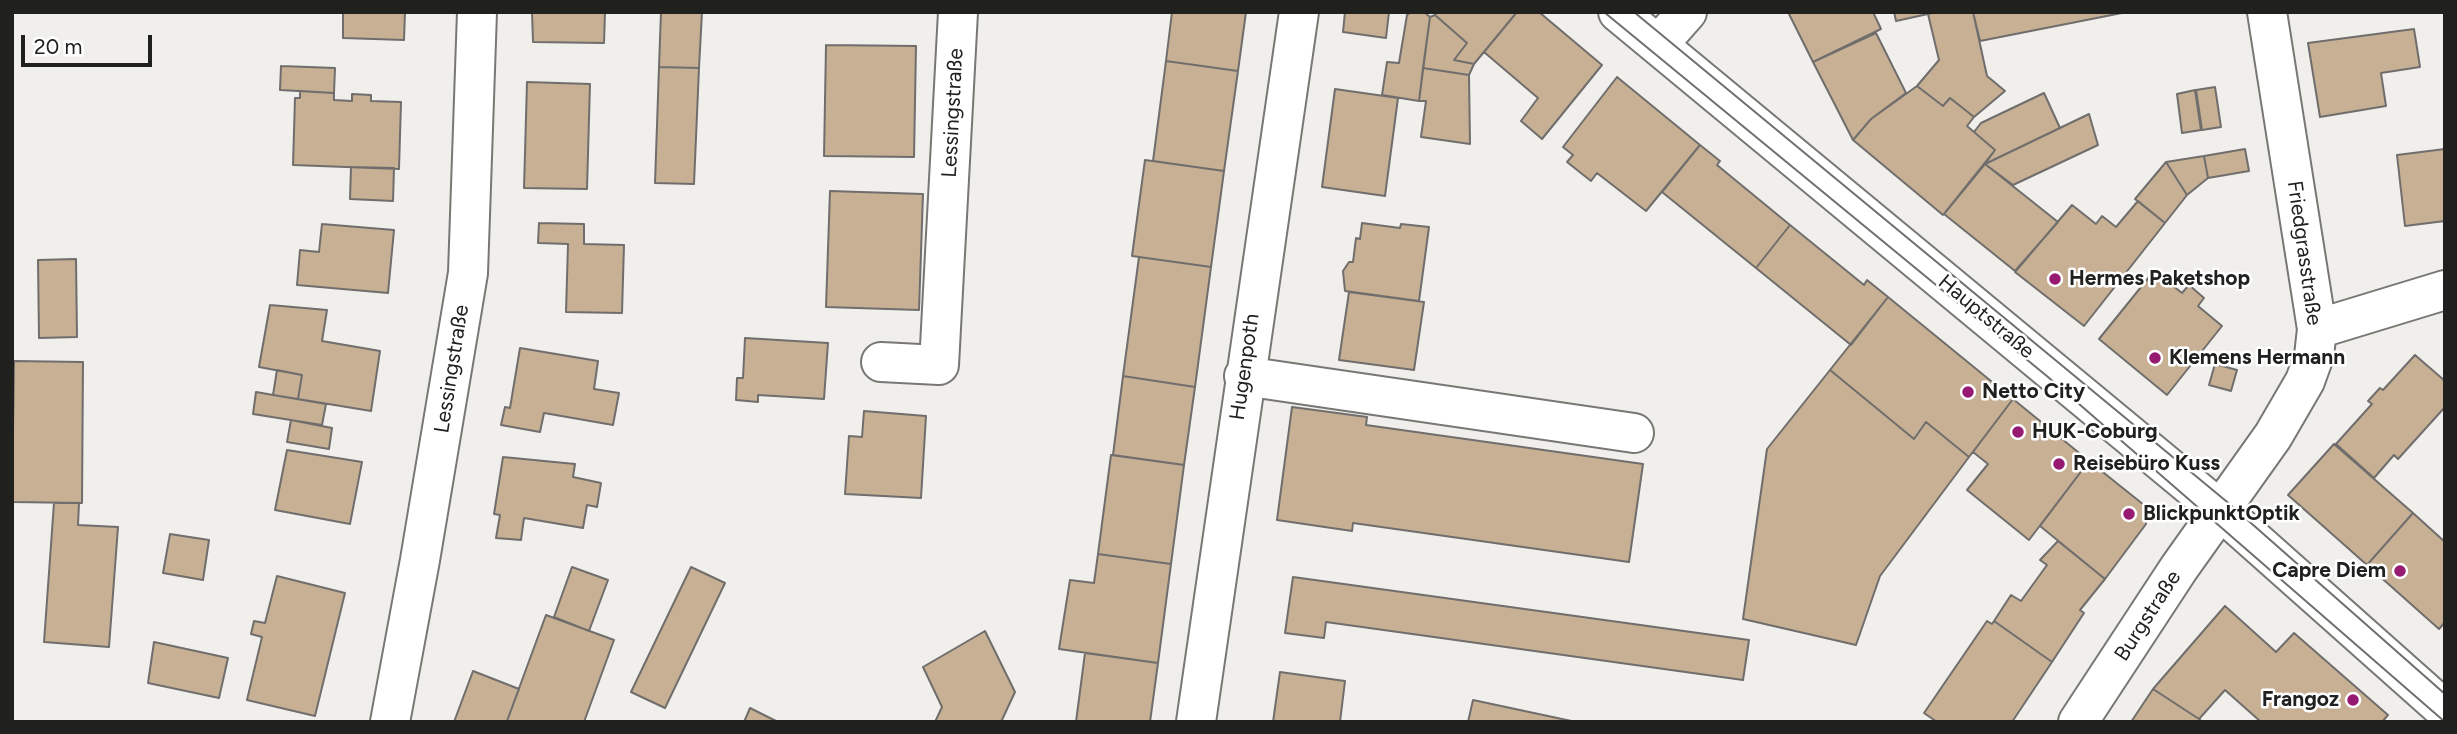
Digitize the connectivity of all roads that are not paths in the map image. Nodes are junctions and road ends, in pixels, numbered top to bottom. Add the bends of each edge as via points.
1 (477, 12) edge
2 (958, 12) edge
3 (1299, 12) edge
4 (1618, 12) edge
5 (1687, 12) edge
6 (2267, 12) edge
7 (1658, 45) junction
8 (2445, 289) edge
9 (2316, 329) junction
10 (881, 362) dead end
11 (1244, 376) junction
12 (1634, 433) dead end
13 (2220, 510) junction
14 (2445, 709) edge
15 (390, 722) edge
16 (1196, 722) edge
17 (2078, 722) edge

1 - 15 street, Lessingstraße via 468,273
2 - 10 street, Lessingstraße via 939,365
3 - 11 street, Hugenpoth
4 - 7 street, Hauptstraße
5 - 7 street
6 - 9 street, Friedgrasstraße
7 - 13 street, Hauptstraße
8 - 9 street
9 - 13 street, Friedgrasstraße via 2314,356 2305,381 2273,436
11 - 12 street
11 - 16 street, Hugenpoth
13 - 14 street, Hauptstraße
13 - 17 street, Burgstraße

